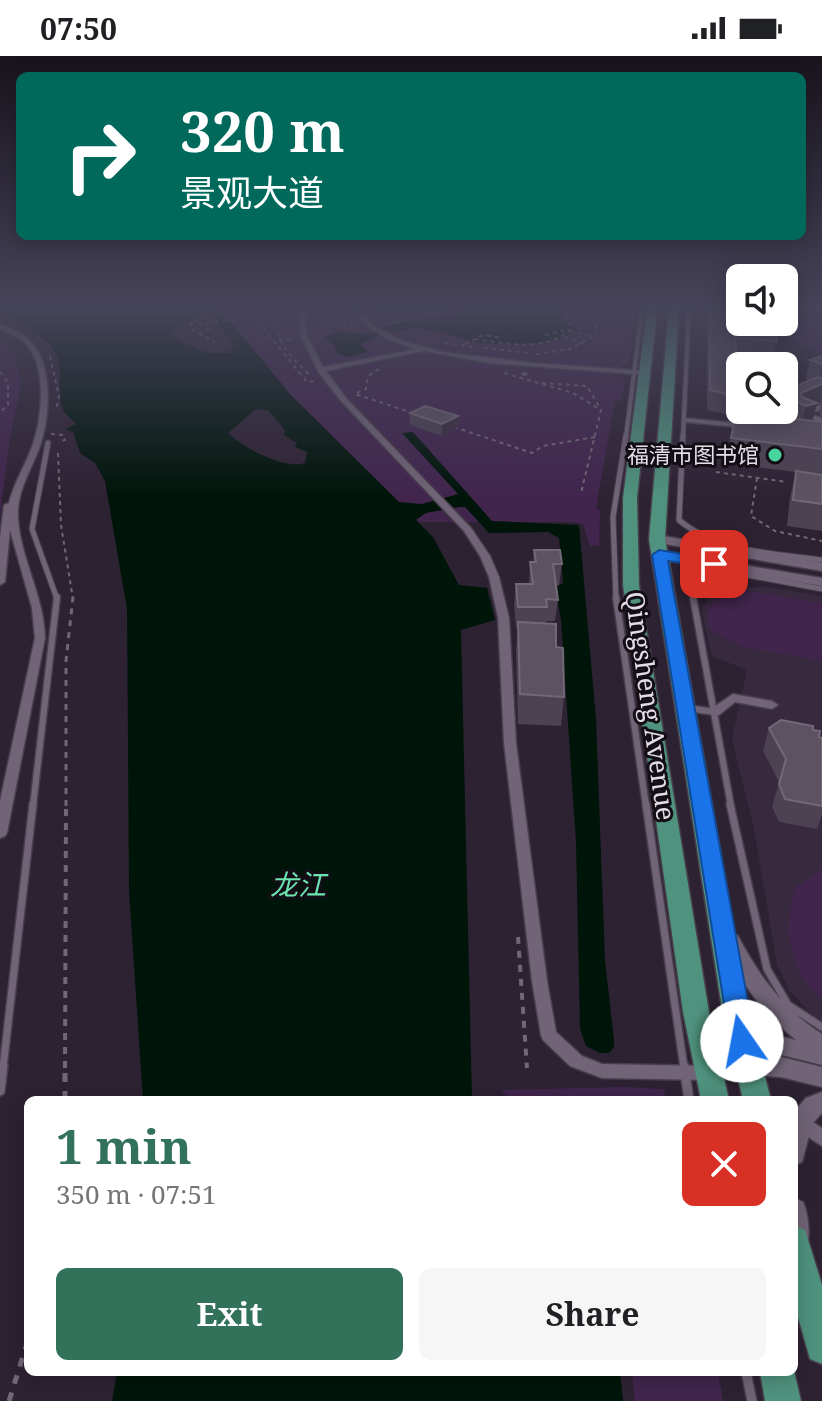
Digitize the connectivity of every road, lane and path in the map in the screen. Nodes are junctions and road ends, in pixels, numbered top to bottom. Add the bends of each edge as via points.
1 (0, 372) edge
2 (33, 372) edge
3 (40, 372) edge
4 (297, 372) edge
5 (322, 372) edge
6 (375, 372) edge
7 (637, 372) edge
8 (641, 372) junction
9 (670, 372) edge
10 (687, 372) edge
11 (503, 373) dead end
12 (360, 375) dead end
13 (368, 376) junction
14 (523, 376) junction
15 (533, 377) dead end
16 (315, 381) dead end
17 (538, 383) junction
18 (822, 406) edge
19 (601, 410) junction
20 (0, 412) edge
21 (414, 414) edge
22 (686, 420) junction
23 (822, 421) edge
24 (443, 423) edge
25 (761, 427) edge
26 (595, 437) junction
27 (48, 441) junction
28 (716, 472) dead end
29 (757, 478) junction
30 (787, 482) dead end
31 (581, 493) dead end
32 (822, 541) edge
33 (658, 547) junction
34 (822, 560) edge
35 (822, 567) edge
36 (0, 582) edge
37 (822, 582) edge
38 (822, 589) edge
39 (772, 705) dead end
40 (685, 708) junction
41 (715, 712) junction
42 (0, 833) edge
43 (722, 920) junction
44 (822, 1027) edge
45 (701, 1038) junction
46 (742, 1041) junction
47 (822, 1046) edge
48 (822, 1056) edge
49 (748, 1065) junction
50 (707, 1068) junction
51 (684, 1074) junction
52 (822, 1077) edge
53 (0, 1091) edge
54 (65, 1096) edge
55 (688, 1096) edge
56 (714, 1096) edge
57 (756, 1096) edge
58 (822, 1102) edge
59 (800, 1122) junction
60 (798, 1133) edge
61 (822, 1138) edge
62 (798, 1257) edge
63 (822, 1347) edge
64 (24, 1353) edge
65 (747, 1376) edge
66 (778, 1376) edge
67 (9, 1401) edge
68 (752, 1401) edge
69 (783, 1401) edge

1 - 20 path via 8,383 8,405
2 - 36 street via 37,388 33,437 11,484
3 - 27 street
4 - 16 path via 307,382
5 - 51 street via 477,541 500,593 509,650 508,720 549,1035 576,1061 602,1071
6 - 13 path
7 - 8 street
8 - 45 main road, Qingsheng Avenue via 630,498 631,585
8 - 51 lane via 611,541
9 - 33 main road, Qingsheng Avenue
10 - 22 lane
11 - 14 path
12 - 13 path
13 - 21 path via 366,389 355,394
14 - 15 path
14 - 17 path
17 - 19 path via 584,398
17 - 19 path via 587,386
18 - 23 street via 803,414
19 - 26 path
22 - 25 street
22 - 34 lane via 679,520 689,531 729,545
24 - 26 path via 532,453 543,446
26 - 31 path
27 - 42 street via 19,484 12,516 39,610 40,638
27 - 53 lane via 32,529 57,598
27 - 54 path via 58,453 61,525 73,598 66,661
28 - 29 path
29 - 30 path
29 - 32 path via 751,516 755,521
33 - 35 street
33 - 37 street
33 - 40 main road, Qingsheng Avenue
38 - 41 lane via 726,571 696,573 690,581
39 - 41 street via 733,698
40 - 41 lane
40 - 43 main road, Qingsheng Avenue
41 - 44 lane via 740,857 767,969 788,1005
43 - 46 main road, Qingsheng Avenue
43 - 47 street via 741,963 766,1000 779,1016
45 - 46 street
45 - 50 main road, Qingsheng Avenue
46 - 48 street
46 - 49 main road, Qingsheng Avenue
49 - 50 street
49 - 52 street
49 - 57 main road, Qingsheng Avenue
50 - 51 street
50 - 56 main road, Qingsheng Avenue
51 - 55 lane
58 - 59 street
59 - 60 street
59 - 61 street
62 - 63 main road
64 - 67 path
65 - 68 lane
66 - 69 main road

